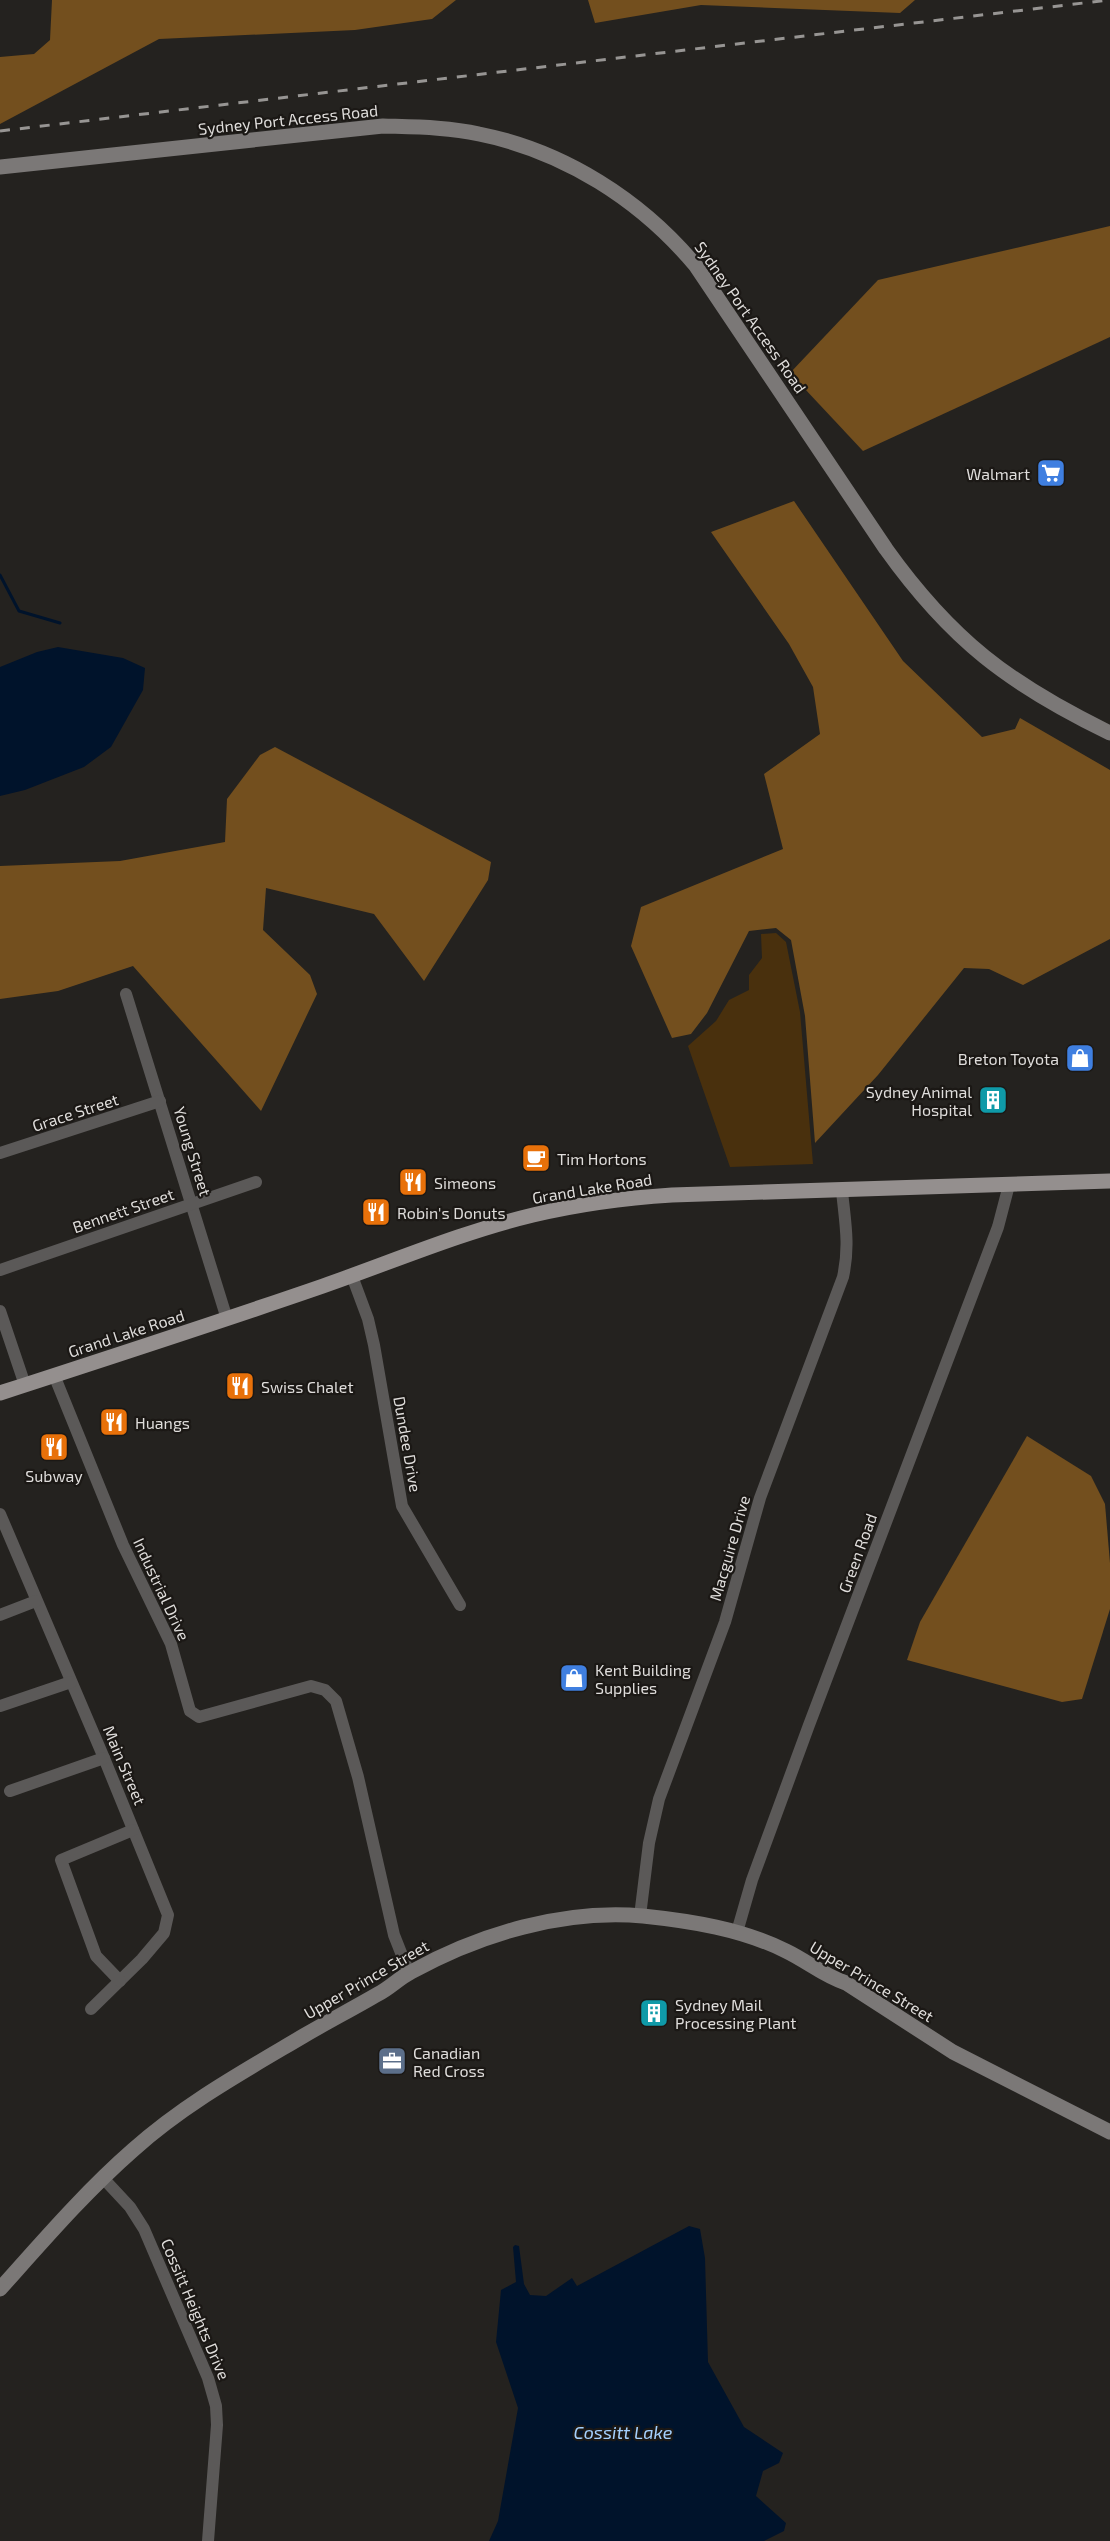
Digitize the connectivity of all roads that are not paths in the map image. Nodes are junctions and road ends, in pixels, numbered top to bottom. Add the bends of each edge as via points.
1 (0, 167) edge
2 (1110, 733) edge
3 (126, 994) dead end
4 (160, 1101) junction
5 (0, 1153) edge
6 (1110, 1181) edge
7 (256, 1182) dead end
8 (1009, 1185) junction
9 (842, 1191) junction
10 (192, 1204) junction
11 (0, 1269) edge
12 (352, 1276) junction
13 (0, 1311) edge
14 (227, 1319) junction
15 (54, 1375) junction
16 (25, 1385) junction
17 (0, 1393) edge
18 (1, 1518) edge
19 (36, 1601) junction
20 (460, 1605) dead end
21 (0, 1615) edge
22 (71, 1682) junction
23 (0, 1706) edge
24 (104, 1758) junction
25 (10, 1791) dead end
26 (134, 1830) junction
27 (640, 1916) junction
28 (737, 1932) junction
29 (409, 1973) junction
30 (120, 1981) junction
31 (91, 2009) dead end
32 (1110, 2132) edge
33 (103, 2178) junction
34 (0, 2289) edge
35 (208, 2541) edge

1 - 2 main road, Sydney Port Access Road via 383,126 479,134 525,146 576,169 647,216 696,266 881,542 932,608 1012,679
3 - 4 street, Young Street
4 - 5 street, Grace Street
4 - 10 street, Young Street
6 - 8 main road, Grand Lake Road
7 - 10 street, Bennett Street
8 - 9 main road, Grand Lake Road
8 - 28 street, Green Road via 998,1227 809,1725
9 - 12 main road, Grand Lake Road via 654,1196 577,1206 468,1234
9 - 27 street, Macguire Drive via 848,1230 843,1277 760,1498 724,1626 659,1799
10 - 11 street, Bennett Street
10 - 14 street, Young Street
12 - 14 main road, Grand Lake Road
12 - 20 street, Dundee Drive via 374,1346 402,1506
13 - 16 street
14 - 15 main road, Grand Lake Road
15 - 16 main road, Grand Lake Road
15 - 29 street, Industrial Drive via 123,1545 171,1644 190,1711 199,1717 311,1686 333,1696 358,1777 394,1935
16 - 17 main road, Grand Lake Road
18 - 19 street, Main Street
19 - 21 street
19 - 22 street, Main Street
22 - 23 street
22 - 24 street, Main Street
24 - 25 street
24 - 26 street, Main Street
26 - 30 street, Main Street via 167,1910 168,1922 165,1933
26 - 30 street via 61,1860 96,1956
27 - 28 main road, Upper Prince Street
27 - 29 main road, Upper Prince Street via 568,1918 534,1924 468,1945
28 - 32 main road, Upper Prince Street via 784,1950 832,1979 846,1983 953,2052
29 - 33 main road, Upper Prince Street via 168,2121
30 - 31 street, Main Street
33 - 34 main road, Upper Prince Street
33 - 35 street, Cossitt Heights Drive via 144,2229 214,2397 217,2425

